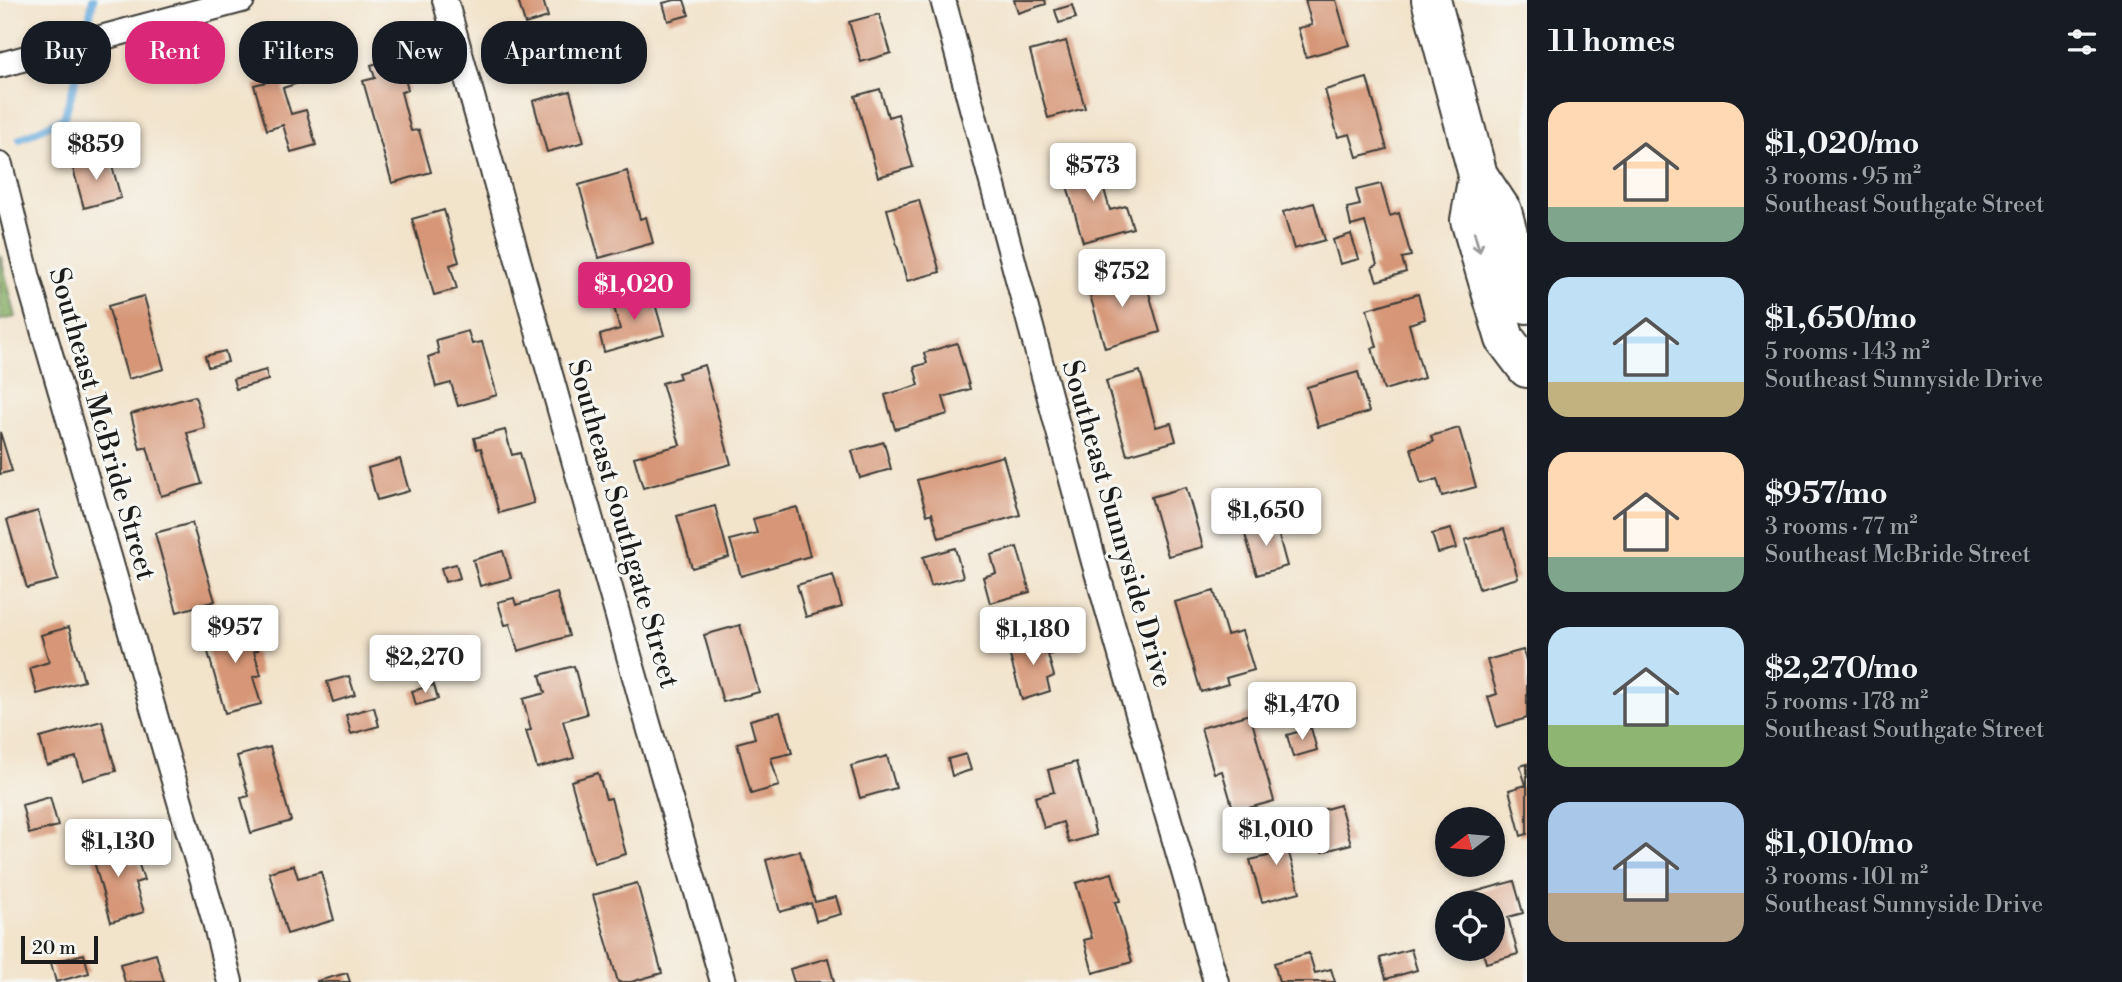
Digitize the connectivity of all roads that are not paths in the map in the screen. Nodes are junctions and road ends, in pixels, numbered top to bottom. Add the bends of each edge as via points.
1 (242, 0) edge
2 (445, 0) edge
3 (943, 0) edge
4 (1431, 0) edge
5 (0, 65) edge
6 (0, 165) edge
7 (1478, 175) junction
8 (1527, 304) edge
9 (1527, 368) edge
10 (230, 982) edge
11 (723, 982) edge
12 (1216, 982) edge

1 - 5 street
2 - 11 street, Southeast Southgate Street
3 - 12 street, Southeast Sunnyside Drive via 1094,562
4 - 7 main road
6 - 10 street, Southeast McBride Street via 28,278
7 - 8 main road via 1502,211
7 -> 9 main road via 1470,220 1505,339

